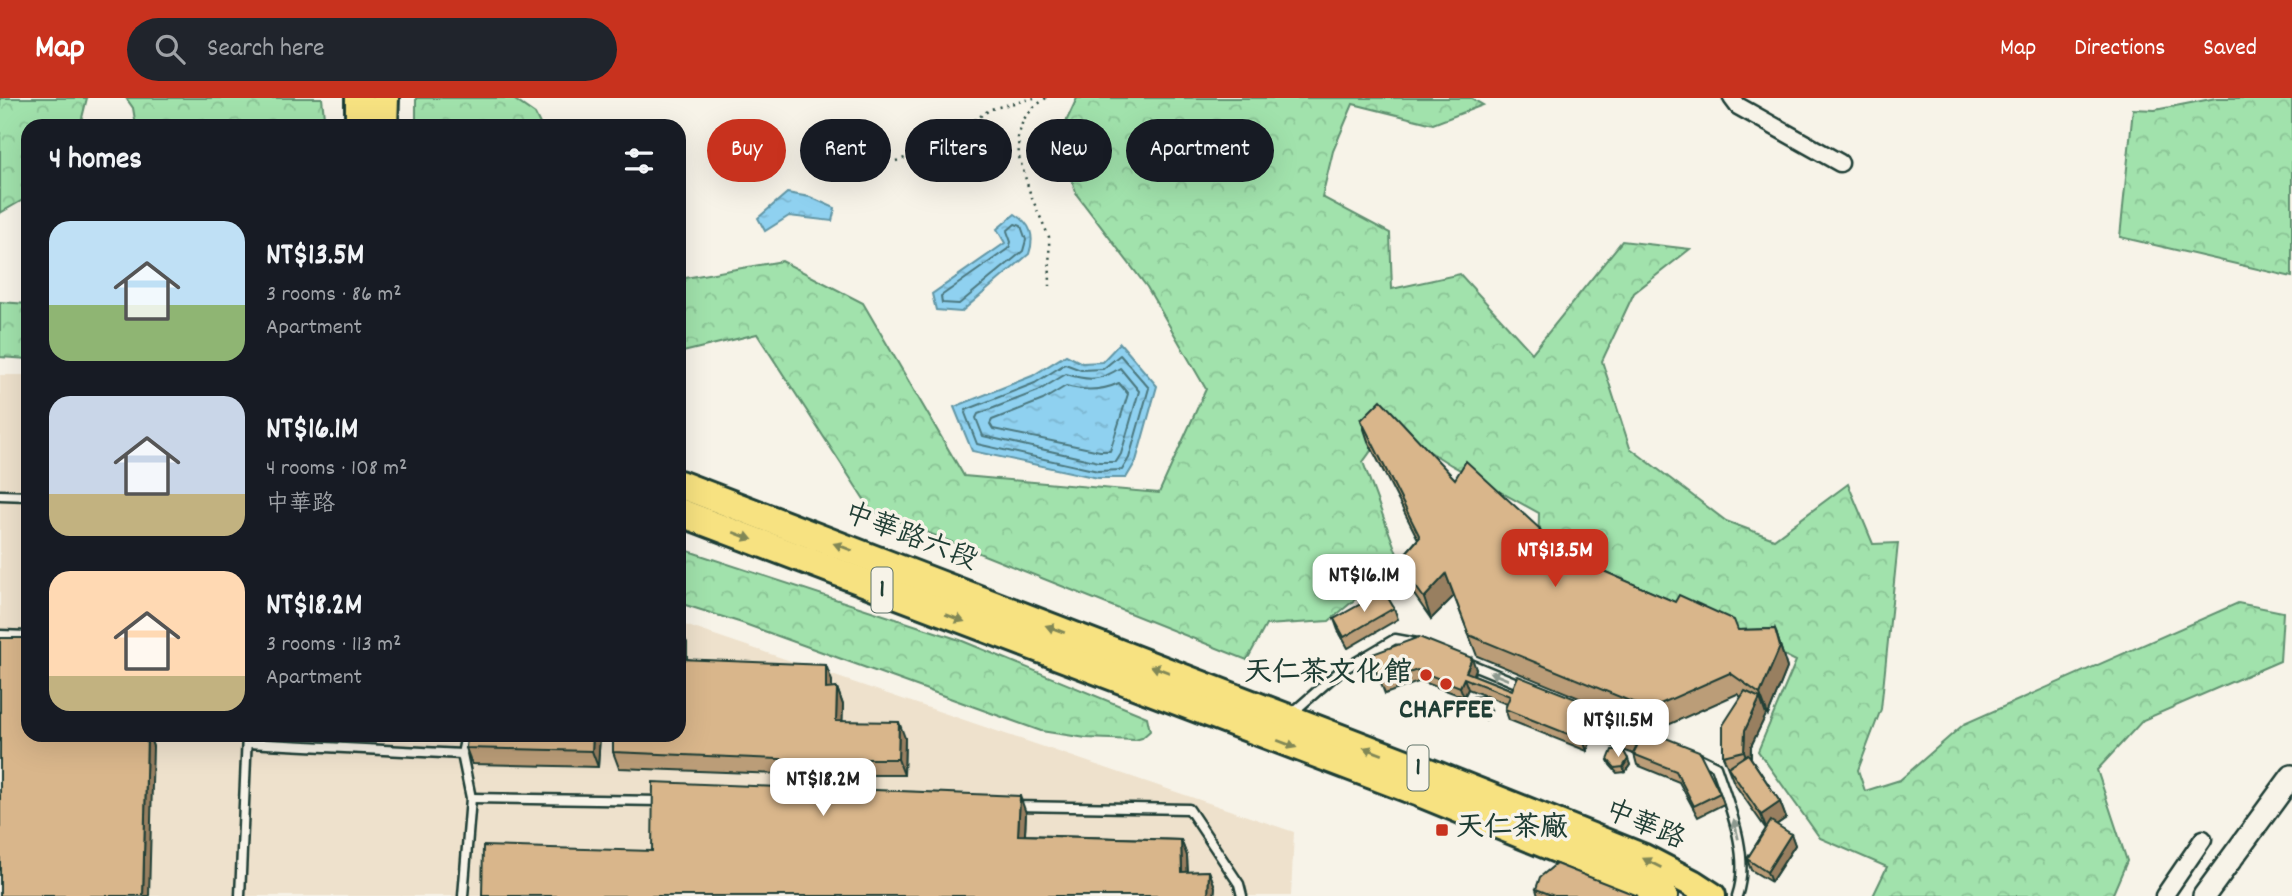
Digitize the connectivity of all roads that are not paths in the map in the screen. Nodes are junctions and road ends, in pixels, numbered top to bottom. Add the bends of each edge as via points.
1 (359, 98) edge
2 (385, 98) edge
3 (1732, 98) edge
4 (359, 119) edge
5 (384, 119) edge
6 (1840, 163) dead end
7 (686, 487) edge
8 (0, 495) edge
9 (21, 496) edge
10 (686, 515) edge
11 (0, 635) edge
12 (21, 636) edge
13 (1429, 648) edge
14 (1119, 653) joint
15 (1454, 658) edge
16 (1085, 668) joint
17 (1531, 689) edge
18 (1582, 709) edge
19 (1268, 719) junction
20 (1659, 740) edge
21 (247, 742) edge
22 (290, 742) edge
23 (465, 742) edge
24 (1684, 750) edge
25 (462, 754) junction
26 (2292, 776) edge
27 (471, 798) junction
28 (664, 801) edge
29 (1009, 806) edge
30 (1517, 821) junction
31 (2203, 839) dead end
32 (240, 896) edge
33 (463, 896) edge
34 (1241, 896) edge
35 (1664, 896) edge
36 (1712, 896) edge
37 (1737, 896) edge
38 (2164, 896) edge
39 (2204, 896) edge

1 - 4 main road
2 - 5 main road
3 - 6 street via 1738,106
14 -> 7 main road, 中華路六段 / 1
8 - 9 lane
10 -> 16 main road, 中華路六段 / 1
11 - 12 lane
13 - 19 lane via 1395,639
19 -> 14 main road, 中華路 / 1
17 -> 15 lane
16 - 19 main road, 中華路 / 1
18 - 20 lane
19 -> 30 main road, 中華路 / 1
30 -> 19 main road, 中華路 / 1
21 - 32 lane
22 - 25 lane
23 - 25 lane
37 -> 24 lane via 1741,884 1738,832 1716,766
25 - 27 lane
26 - 39 street
27 - 28 lane
27 - 33 lane
29 - 34 lane via 1189,809 1239,884
30 - 35 main road, 中華路 / 1
36 -> 30 main road, 中華路 / 1 via 1642,858
31 - 38 street

